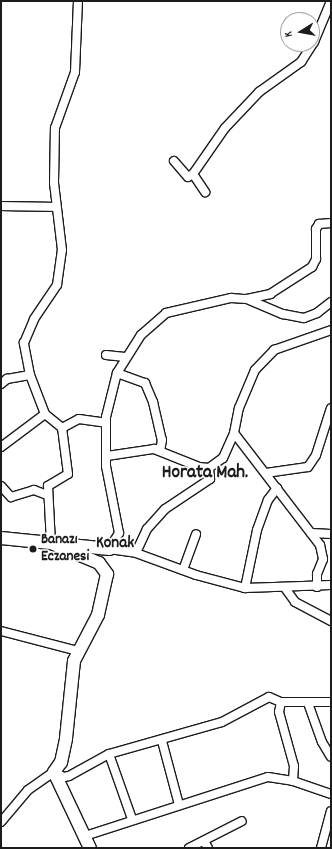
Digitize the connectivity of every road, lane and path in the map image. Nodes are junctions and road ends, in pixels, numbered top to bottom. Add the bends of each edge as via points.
1 (78, 1) edge
2 (331, 1) edge
3 (174, 161) dead end
4 (193, 174) junction
5 (205, 192) dead end
6 (1, 206) edge
7 (56, 207) junction
8 (331, 223) edge
9 (247, 299) junction
10 (331, 302) edge
11 (331, 330) edge
12 (106, 355) dead end
13 (125, 357) junction
14 (117, 373) junction
15 (30, 375) junction
16 (1, 384) edge
17 (331, 408) edge
18 (45, 414) junction
19 (106, 423) junction
20 (62, 428) junction
21 (234, 433) junction
22 (1, 447) edge
23 (160, 451) junction
24 (107, 456) junction
25 (209, 468) junction
26 (266, 473) junction
27 (1, 486) edge
28 (277, 488) junction
29 (47, 496) junction
30 (311, 533) junction
31 (196, 534) dead end
32 (331, 534) edge
33 (1, 538) edge
34 (51, 543) junction
35 (115, 549) junction
36 (136, 553) junction
37 (183, 570) junction
38 (331, 585) edge
39 (317, 587) junction
40 (245, 588) junction
41 (286, 588) junction
42 (331, 621) edge
43 (1, 631) edge
44 (78, 651) junction
45 (281, 702) junction
46 (308, 702) junction
47 (331, 702) edge
48 (162, 741) junction
49 (109, 754) junction
50 (331, 757) edge
51 (54, 772) junction
52 (293, 781) junction
53 (331, 794) edge
54 (179, 805) junction
55 (331, 811) edge
56 (132, 820) junction
57 (242, 821) dead end
58 (1, 822) edge
59 (85, 836) junction
60 (206, 844) edge
61 (90, 848) edge
62 (189, 848) edge
63 (321, 848) edge

1 - 7 street via 75,72 55,128
2 - 4 street via 314,42 301,62 259,92 225,128
3 - 4 street via 188,177
4 - 5 street
6 - 7 street
7 - 15 street via 62,250 57,285 34,319 24,343
8 - 9 street via 318,224 316,259 312,267 270,294
9 - 10 street via 283,314 304,318 317,313
9 - 13 street via 231,298 166,313 141,336
11 - 21 street via 274,350 255,370 239,408
12 - 13 street
13 - 14 street
14 - 19 street
14 - 23 street via 145,383 153,402 162,440
15 - 16 street via 7,379
15 - 18 street
17 - 26 street via 316,455 308,467
18 - 20 street
18 - 22 street
19 - 20 street via 79,419
19 - 24 street
20 - 29 street via 68,474 48,486
21 - 25 street via 223,458
21 - 26 street
23 - 24 street via 154,449
23 - 25 street via 199,467
24 - 35 street via 106,466 119,533
25 - 36 street via 210,479 165,509 147,529
26 - 28 street
27 - 29 street via 11,497 34,490
28 - 30 street
28 - 40 street via 268,500 257,530
29 - 34 street
30 - 32 street
30 - 39 street via 320,545 322,559 317,574
31 - 37 street
33 - 34 main road
34 - 35 main road
34 - 44 main road via 99,563 107,574 98,615
35 - 36 street
36 - 37 street
37 - 40 street
38 - 39 street
39 - 41 street
40 - 41 street
41 - 42 street via 295,602
43 - 44 street
44 - 51 main road via 74,660 66,739 61,762
45 - 46 street
45 - 48 street via 269,696 222,722
45 - 52 street via 279,712 294,766
46 - 47 street
46 - 50 street via 322,742
48 - 49 street
48 - 54 street
49 - 51 street via 69,776 64,777
49 - 56 street
51 - 58 street via 28,790
51 - 59 main road
52 - 53 street
52 - 54 street via 268,777
54 - 56 street
55 - 63 street
56 - 59 street
57 - 60 street
59 - 61 main road
60 - 62 street

